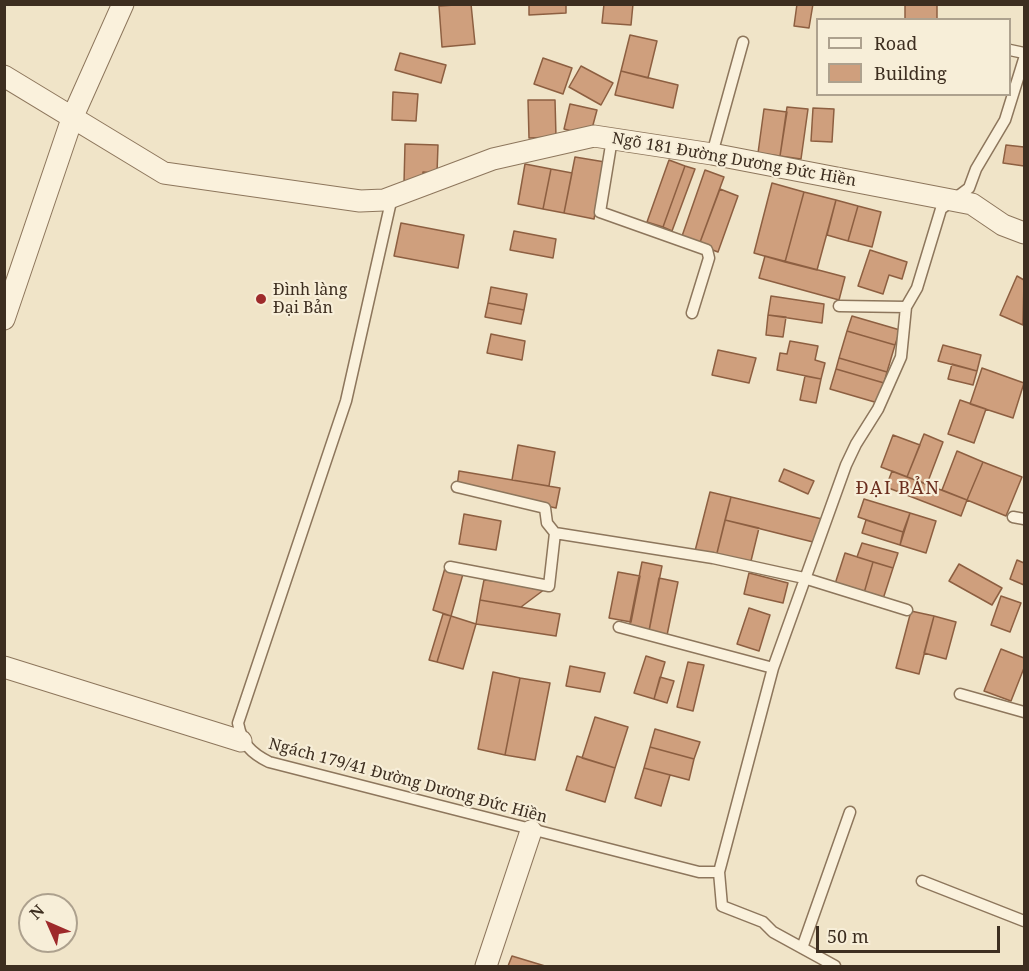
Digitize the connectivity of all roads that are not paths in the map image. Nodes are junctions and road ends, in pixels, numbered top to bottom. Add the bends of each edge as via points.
1 (123, 4) edge
2 (743, 42) dead end
3 (1024, 59) edge
4 (4, 76) edge
5 (73, 116) junction
6 (612, 139) junction
7 (712, 154) junction
8 (392, 196) junction
9 (947, 205) junction
10 (1024, 233) edge
11 (839, 306) dead end
12 (906, 307) junction
13 (692, 313) dead end
14 (4, 319) edge
15 (457, 487) dead end
16 (1013, 517) dead end
17 (1024, 519) edge
18 (555, 533) junction
19 (450, 567) dead end
20 (804, 578) junction
21 (907, 610) dead end
22 (618, 627) dead end
23 (4, 667) edge
24 (773, 668) junction
25 (960, 694) dead end
26 (1024, 712) edge
27 (241, 741) junction
28 (850, 812) dead end
29 (531, 831) junction
30 (719, 872) junction
31 (922, 881) dead end
32 (1024, 921) edge
33 (802, 948) junction
34 (486, 966) edge
35 (835, 966) edge

1 - 5 street
2 - 7 lane
3 - 9 lane via 1005,120 969,188
4 - 5 street, Ngõ 181 Đường Dương Đức Hiền
5 - 8 street, Ngõ 181 Đường Dương Đức Hiền via 164,173 360,201
5 - 14 street
6 - 7 street, Ngõ 181 Đường Dương Đức Hiền
6 - 8 street, Ngõ 181 Đường Dương Đức Hiền via 594,136 493,159
6 - 13 lane via 600,212 707,250 709,258
7 - 9 street, Ngõ 181 Đường Dương Đức Hiền
8 - 27 lane via 346,401 238,723
9 - 10 street, Ngõ 181 Đường Dương Đức Hiền via 972,204 1003,225
9 - 12 lane via 917,288
11 - 12 lane
12 - 20 lane via 901,357 874,417 851,454
15 - 18 lane via 545,508 547,523
16 - 17 lane
18 - 19 lane via 549,586
18 - 20 lane via 713,558
20 - 21 lane
20 - 24 lane
22 - 24 lane
23 - 27 street
24 - 30 lane
25 - 26 lane
27 - 29 lane, Ngách 179/41 Đường Dương Đức Hiền via 269,762
28 - 33 lane
29 - 30 lane, Ngách 179/41 Đường Dương Đức Hiền via 699,872
29 - 34 street
30 - 33 lane via 722,906 763,922
31 - 32 lane
33 - 35 lane

